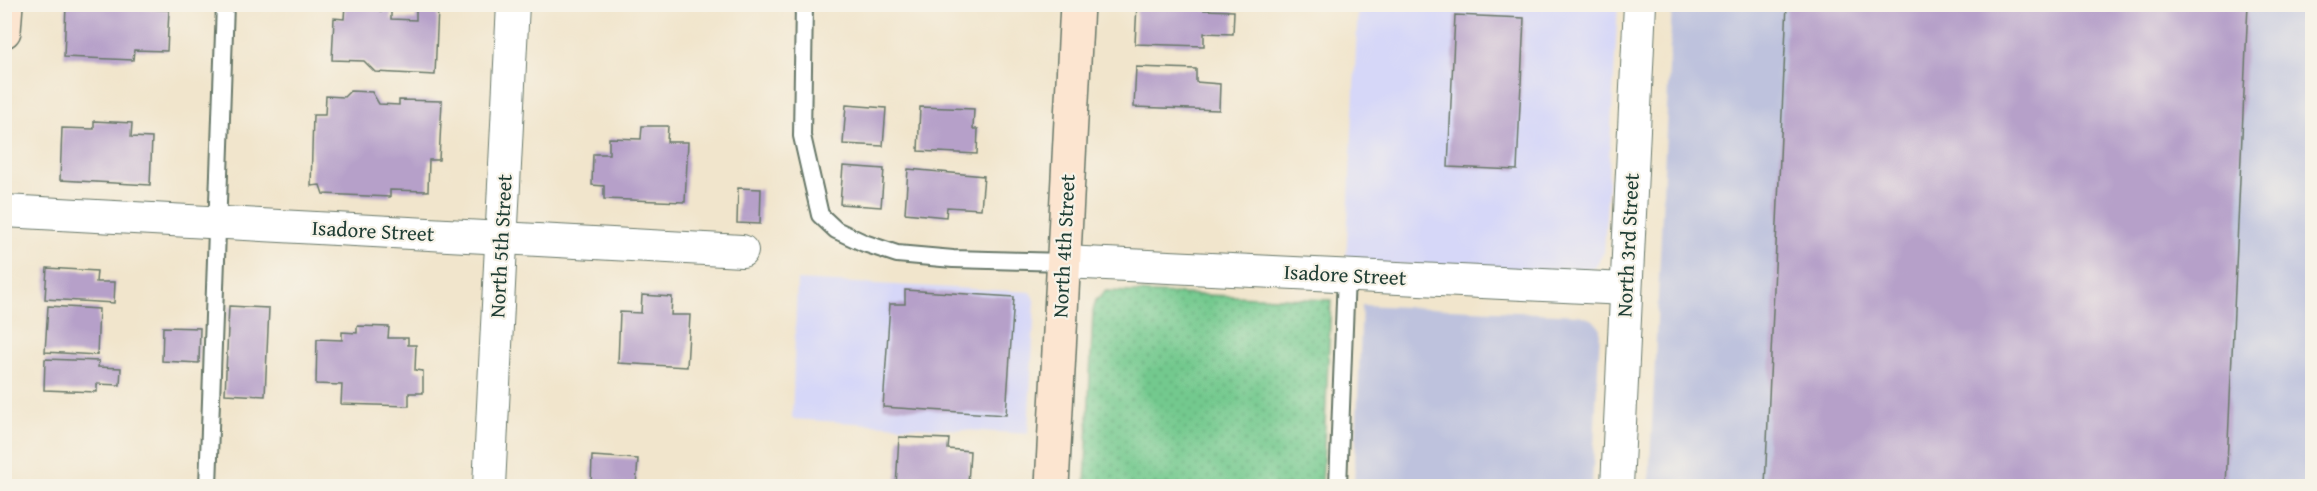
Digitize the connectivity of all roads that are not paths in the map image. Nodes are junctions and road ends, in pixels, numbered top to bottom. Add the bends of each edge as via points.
1 (6, 4) edge
2 (225, 4) edge
3 (513, 4) edge
4 (804, 4) edge
5 (1077, 4) edge
6 (1640, 4) edge
7 (4, 31) edge
8 (4, 211) edge
9 (218, 222) junction
10 (502, 238) junction
11 (742, 251) dead end
12 (1064, 262) junction
13 (1346, 275) junction
14 (1626, 289) junction
15 (208, 486) edge
16 (489, 486) edge
17 (1052, 486) edge
18 (1338, 486) edge
19 (1617, 486) edge

1 - 7 street
2 - 9 lane
3 - 10 street, North 5th Street
4 - 12 lane via 802,136 820,214 836,230 897,254
5 - 12 street, North 4th Street
6 - 14 street, North 3rd Street
8 - 9 street, Isadore Street
9 - 10 street, Isadore Street
9 - 15 lane
10 - 11 street, Isadore Street
10 - 16 street, North 5th Street
12 - 13 street, Isadore Street
12 - 17 street, North 4th Street
13 - 14 street, Isadore Street
13 - 18 lane
14 - 19 street, North 3rd Street

